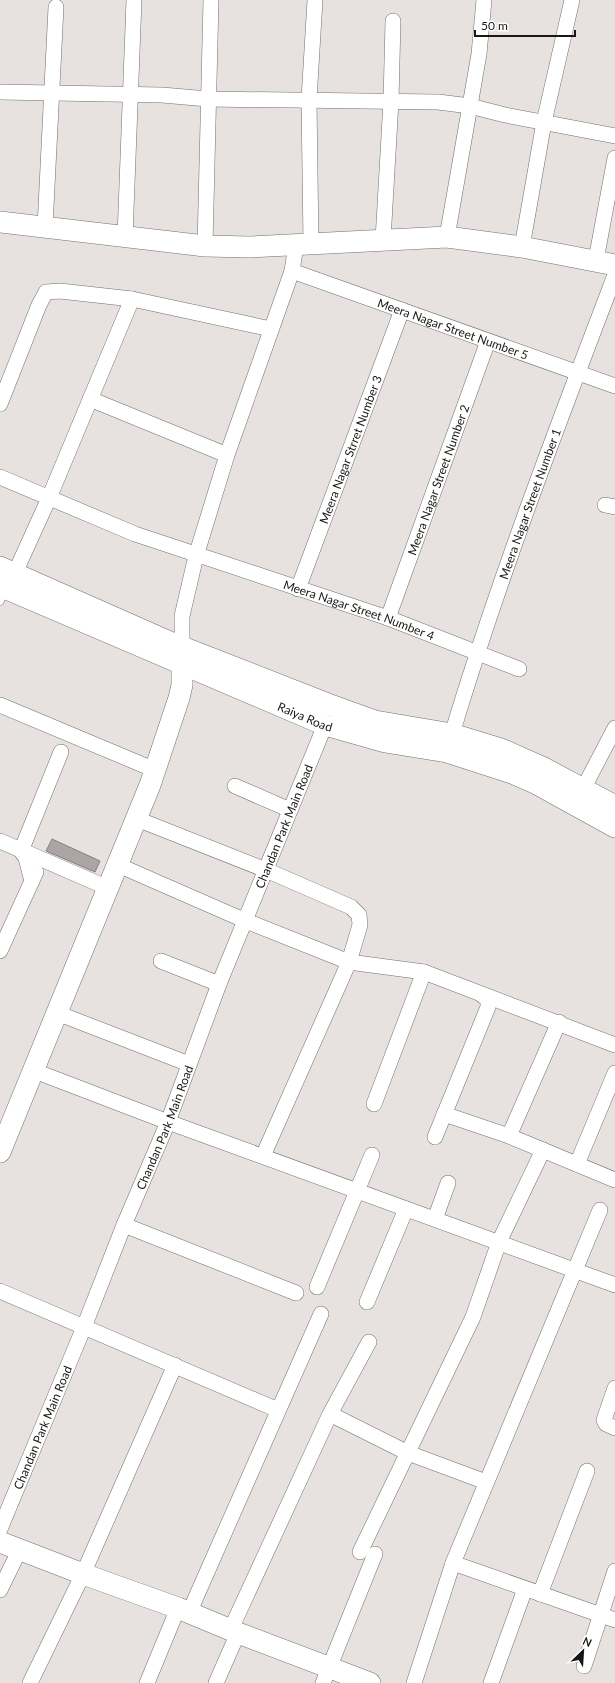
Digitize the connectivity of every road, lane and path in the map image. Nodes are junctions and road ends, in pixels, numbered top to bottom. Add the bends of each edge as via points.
1 (134, 0) edge
2 (211, 0) edge
3 (315, 0) edge
4 (484, 0) edge
5 (572, 0) edge
6 (56, 7) dead end
7 (392, 21) dead end
8 (0, 92) edge
9 (51, 92) junction
10 (130, 94) junction
11 (208, 99) junction
12 (309, 100) junction
13 (391, 101) junction
14 (470, 106) junction
15 (544, 122) junction
16 (615, 136) edge
17 (615, 158) edge
18 (0, 222) edge
19 (45, 227) junction
20 (125, 237) junction
21 (447, 237) junction
22 (383, 240) junction
23 (303, 244) junction
24 (205, 246) junction
25 (522, 247) junction
26 (605, 262) edge
27 (292, 271) junction
28 (615, 275) edge
29 (132, 299) junction
30 (402, 310) junction
31 (270, 329) junction
32 (488, 341) junction
33 (578, 373) junction
34 (615, 386) edge
35 (90, 399) junction
36 (0, 404) edge
37 (227, 455) junction
38 (0, 477) edge
39 (49, 498) junction
40 (196, 556) junction
41 (4, 583) edge
42 (298, 588) junction
43 (388, 618) junction
44 (476, 653) junction
45 (183, 656) junction
46 (519, 669) dead end
47 (0, 705) edge
48 (325, 725) junction
49 (615, 728) edge
50 (449, 743) junction
51 (61, 752) dead end
52 (155, 770) junction
53 (236, 786) dead end
54 (583, 789) junction
55 (615, 806) edge
56 (290, 810) junction
57 (137, 818) junction
58 (615, 827) edge
59 (0, 841) edge
60 (21, 851) junction
61 (41, 859) junction
62 (266, 870) junction
63 (112, 878) junction
64 (32, 881) junction
65 (246, 921) junction
66 (0, 951) edge
67 (161, 961) dead end
68 (349, 962) junction
69 (424, 972) junction
70 (219, 984) junction
71 (482, 995) junction
72 (57, 1013) junction
73 (559, 1022) junction
74 (615, 1045) edge
75 (189, 1064) junction
76 (32, 1070) junction
77 (615, 1073) edge
78 (374, 1104) dead end
79 (444, 1114) junction
80 (168, 1122) junction
81 (509, 1136) junction
82 (435, 1137) dead end
83 (2, 1141) edge
84 (543, 1150) junction
85 (372, 1155) dead end
86 (263, 1156) junction
87 (577, 1164) junction
88 (615, 1180) edge
89 (448, 1183) dead end
90 (357, 1191) junction
91 (406, 1209) junction
92 (600, 1210) dead end
93 (435, 1219) junction
94 (124, 1225) junction
95 (499, 1242) junction
96 (576, 1271) junction
97 (615, 1285) edge
98 (317, 1287) dead end
99 (0, 1291) edge
100 (296, 1292) dead end
101 (367, 1302) dead end
102 (321, 1314) dead end
103 (84, 1327) junction
104 (369, 1342) dead end
105 (175, 1365) junction
106 (615, 1388) edge
107 (278, 1410) junction
108 (330, 1414) junction
109 (615, 1428) edge
110 (408, 1452) junction
111 (587, 1471) dead end
112 (486, 1482) junction
113 (0, 1529) edge
114 (0, 1542) edge
115 (20, 1549) junction
116 (360, 1552) dead end
117 (375, 1554) dead end
118 (453, 1563) junction
119 (615, 1571) edge
120 (83, 1574) junction
121 (525, 1588) junction
122 (0, 1590) edge
123 (540, 1594) junction
124 (184, 1610) junction
125 (601, 1615) junction
126 (615, 1620) edge
127 (234, 1631) junction
128 (584, 1666) dead end
129 (326, 1676) edge
130 (30, 1683) edge
131 (147, 1683) edge
132 (216, 1683) edge
133 (370, 1683) edge
134 (414, 1683) edge
135 (491, 1683) edge

1 - 10 street
2 - 11 street
3 - 12 street
4 - 14 street via 479,54
5 - 15 street
6 - 9 street
7 - 13 street
8 - 9 street
9 - 10 street
9 - 19 street
10 - 11 street
10 - 20 street
11 - 12 street
11 - 24 street
12 - 13 street
12 - 23 street
13 - 14 street
13 - 22 street
14 - 15 street
14 - 21 street
15 - 16 street
15 - 25 street
17 - 26 street
18 - 19 street
19 - 20 street
20 - 24 street
21 - 22 street
21 - 25 street
22 - 23 street
23 - 24 street
23 - 27 street
25 - 26 street
27 - 30 street, Meera Nagar Street Number 5
27 - 31 street
28 - 33 street, Meera Nagar Street Number 1
29 - 31 street
29 - 35 street
29 - 36 street via 60,291 46,292
30 - 32 street, Meera Nagar Street Number 5
30 - 42 street, Meera Nagar Strret Number 3
31 - 37 street
32 - 33 street, Meera Nagar Street Number 5
32 - 43 street, Meera Nagar Street Number 2
33 - 34 street, Meera Nagar Street Number 5
33 - 44 street, Meera Nagar Street Number 1
35 - 37 street
35 - 39 street
37 - 40 street
38 - 39 street, Meera Nagar Street Number 4
39 - 40 street, Meera Nagar Street Number 4
39 - 41 street
40 - 42 street, Meera Nagar Street Number 4
40 - 45 street via 182,616
41 - 45 street, Raiya Road
42 - 43 street, Meera Nagar Street Number 4
43 - 44 street, Meera Nagar Street Number 4
44 - 46 street, Meera Nagar Street Number 4
44 - 50 street, Meera Nagar Street Number 1
45 - 48 street, Raiya Road
45 - 50 street, Raiya Road via 375,721
45 - 52 street via 179,698
47 - 52 street
48 - 50 street, Raiya Road via 385,742
48 - 56 street, Chandan Park Main Road
49 - 54 street
50 - 54 street, Raiya Road via 501,749
50 - 58 street, Raiya Road via 482,763 524,779
51 - 60 street
52 - 57 street
53 - 56 street
54 - 55 street, Raiya Road
56 - 62 street, Chandan Park Main Road
57 - 62 street
57 - 63 street
59 - 60 street
60 - 61 street
60 - 64 street via 26,858
61 - 63 street
61 - 64 street
62 - 65 street, Chandan Park Main Road
62 - 68 street via 351,907 359,915 360,925
63 - 65 street via 141,875
63 - 72 street
64 - 66 street
65 - 68 street
65 - 70 street, Chandan Park Main Road
67 - 70 street
68 - 69 street
68 - 86 street
69 - 71 street
69 - 78 street
70 - 75 street, Chandan Park Main Road
71 - 73 street
71 - 79 street via 488,1000 488,1007
72 - 75 street
72 - 76 street
73 - 74 street
73 - 81 street
75 - 80 street, Chandan Park Main Road
76 - 80 street
76 - 83 street
77 - 87 street
79 - 81 street
79 - 82 street
80 - 86 street
80 - 94 street, Chandan Park Main Road
81 - 84 street
84 - 87 street
84 - 95 street
85 - 90 street
86 - 90 street
87 - 88 street
89 - 93 street
90 - 91 street
90 - 98 street
91 - 93 street
91 - 101 street
92 - 96 street
93 - 95 street
94 - 100 street
94 - 103 street, Chandan Park Main Road
95 - 96 street
95 - 110 street via 474,1317
96 - 97 street
96 - 112 street
99 - 103 street
102 - 107 street
103 - 105 street
103 - 113 street, Chandan Park Main Road
104 - 108 street
105 - 107 street
105 - 120 street
106 - 109 street via 604,1420 606,1424
107 - 124 street
108 - 110 street
108 - 127 street
110 - 112 street
110 - 116 street
111 - 123 street
112 - 118 street
114 - 115 street
115 - 120 street
115 - 122 street
117 - 129 street
118 - 121 street
118 - 134 street
119 - 125 street
120 - 124 street
120 - 130 street
121 - 123 street
121 - 135 street
123 - 125 street
124 - 127 street
124 - 131 street
125 - 126 street
125 - 128 street
127 - 129 street
127 - 132 street
129 - 133 street

